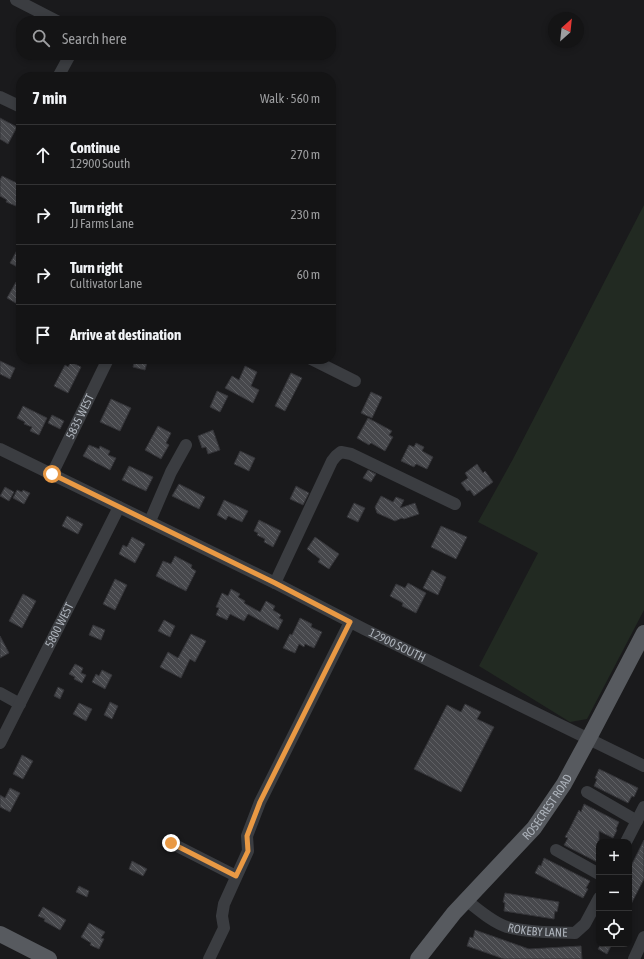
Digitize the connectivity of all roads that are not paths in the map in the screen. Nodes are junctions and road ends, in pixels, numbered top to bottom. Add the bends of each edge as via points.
1 (16, 0) edge
2 (47, 16) edge
3 (67, 60) edge
4 (61, 72) edge
5 (0, 97) edge
6 (16, 105) edge
7 (106, 364) edge
8 (321, 364) edge
9 (355, 381) dead end
10 (186, 445) dead end
11 (0, 449) edge
12 (52, 474) junction
13 (455, 504) dead end
14 (119, 507) junction
15 (150, 521) junction
16 (275, 583) junction
17 (350, 622) junction
18 (644, 633) edge
19 (0, 693) edge
20 (20, 704) junction
21 (589, 738) junction
22 (0, 743) edge
23 (644, 766) edge
24 (587, 792) dead end
25 (644, 807) edge
26 (637, 820) junction
27 (628, 839) edge
28 (171, 843) dead end
29 (556, 850) dead end
30 (596, 872) edge
31 (236, 876) junction
32 (466, 900) junction
33 (596, 904) edge
34 (0, 934) edge
35 (644, 937) edge
36 (48, 959) edge
37 (209, 959) edge
38 (418, 959) edge
39 (634, 959) edge

1 - 2 street
3 - 4 street
5 - 6 street
7 - 12 street, 5835 WEST
8 - 9 street
10 - 15 street
11 - 12 street, 12900 SOUTH
12 - 14 street, 12900 SOUTH
13 - 16 street via 351,454 341,452 332,461
14 - 15 street, 12900 SOUTH
14 - 20 street, 5800 WEST
15 - 16 street, 12900 SOUTH
16 - 17 street, 12900 SOUTH
17 - 21 street, 12900 SOUTH
17 - 31 street via 260,802 247,836 248,851
18 - 21 main road, ROSECREST ROAD
19 - 20 street
20 - 22 street, 5800 WEST
21 - 23 street, 12900 SOUTH
21 - 32 main road, ROSECREST ROAD via 564,784 534,828
24 - 26 street
25 - 26 street
26 - 27 street
28 - 31 street
29 - 30 street
31 - 37 street via 224,904 224,928
32 - 33 street, ROKEBY LANE via 506,927 532,932 575,933 585,924
32 - 38 main road, ROSECREST ROAD
34 - 36 main road
35 - 39 street

